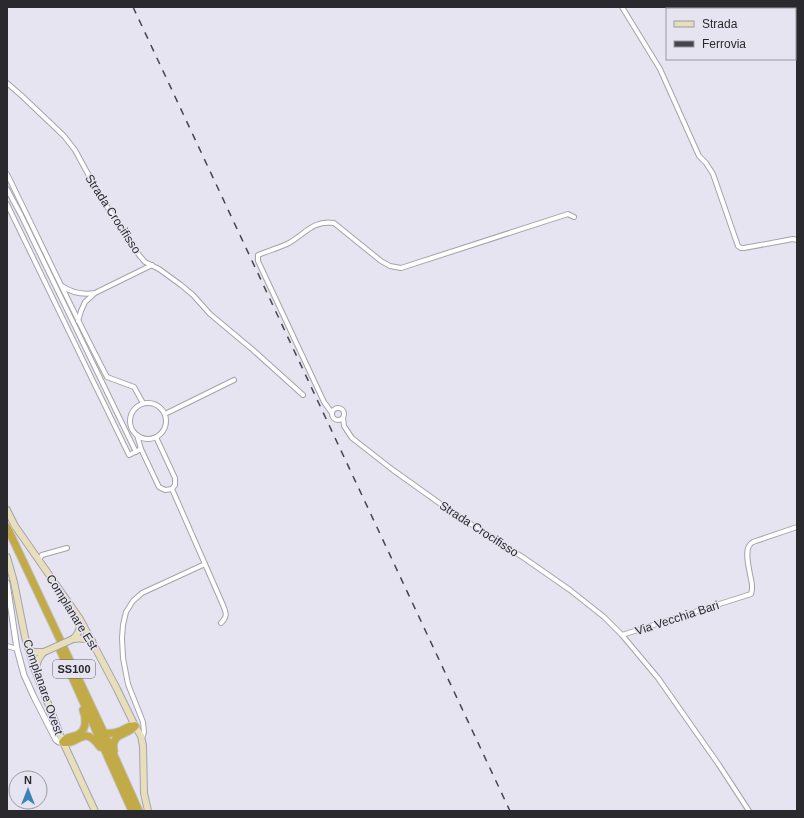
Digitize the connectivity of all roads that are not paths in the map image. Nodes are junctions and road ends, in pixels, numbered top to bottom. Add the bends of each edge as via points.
1 (622, 7) edge
2 (7, 83) edge
3 (7, 174) edge
4 (7, 189) edge
5 (7, 204) edge
6 (574, 217) dead end
7 (797, 240) edge
8 (152, 265) junction
9 (62, 285) junction
10 (95, 293) junction
11 (78, 321) junction
12 (234, 380) dead end
13 (303, 395) dead end
14 (324, 402) junction
15 (143, 404) junction
16 (338, 407) junction
17 (332, 413) junction
18 (165, 414) junction
19 (343, 418) junction
20 (337, 420) junction
21 (349, 434) junction
22 (137, 435) junction
23 (156, 437) junction
24 (141, 449) junction
25 (136, 452) junction
26 (172, 490) junction
27 (7, 510) edge
28 (7, 527) edge
29 (797, 527) edge
30 (7, 538) edge
31 (67, 548) dead end
32 (7, 557) edge
33 (40, 563) junction
34 (205, 564) junction
35 (7, 583) edge
36 (80, 619) junction
37 (222, 623) dead end
38 (622, 636) junction
39 (73, 639) junction
40 (92, 640) junction
41 (7, 646) edge
42 (17, 649) junction
43 (29, 650) junction
44 (44, 652) junction
45 (62, 656) junction
46 (35, 670) junction
47 (135, 726) junction
48 (104, 733) junction
49 (142, 740) junction
50 (63, 742) junction
51 (108, 759) junction
52 (117, 761) junction
53 (95, 811) edge
54 (132, 811) edge
55 (139, 811) edge
56 (148, 811) edge
57 (749, 811) edge

1 - 7 street via 660,69 699,156 713,174 738,246 744,248
2 - 8 street, Strada Crocifisso via 64,136 139,255
3 - 9 street
4 - 25 street
5 - 25 street via 129,455
6 - 14 street via 568,214 402,268 381,261 334,223 326,222 316,225 288,243 258,255 258,261
8 - 10 street
8 - 13 street, Strada Crocifisso via 193,295 210,314
9 - 10 street via 76,293
9 - 11 street
10 - 11 street via 85,302
11 - 15 street via 106,377 134,387
12 - 18 street
14 - 16 street
14 - 17 street
15 - 18 street via 154,404
15 - 22 street via 134,410 130,420
16 - 17 street
16 - 19 street via 345,412
17 - 20 street via 332,417
18 - 23 street via 166,425
19 - 20 street
19 - 21 street, Strada Crocifisso
20 - 21 street
21 - 38 street, Strada Crocifisso via 393,470 449,510 570,590 604,617
22 - 23 street via 146,439
22 - 24 street
23 - 26 street via 175,478
24 - 25 street
24 - 26 street via 159,487
26 - 34 street
27 - 33 main road, Complanare Est
28 - 48 highway, SS100
29 - 38 street, Via Vecchia Bari via 754,542 748,547 751,594
30 - 45 highway, SS100
31 - 33 street via 42,555
32 - 43 main road, Complanare Ovest
33 - 36 main road, Complanare Est
34 - 37 street via 226,614
34 - 49 street via 142,593 126,612 122,625 123,658 128,684 143,722
35 - 42 street
36 - 39 main road via 79,632
36 - 40 main road, Complanare Est
38 - 57 street, Via Vecchia Bari via 658,678
39 - 40 main road
39 - 44 main road, bridge
40 - 47 main road, Complanare Est
41 - 42 street
42 - 50 street via 24,675 34,697 56,740
43 - 44 main road
43 - 46 main road, Complanare Ovest
44 - 46 main road via 36,663
45 - 50 highway, SS100 via 85,718 82,731
45 - 51 highway, SS100
46 - 50 main road, Complanare Ovest
47 - 48 highway via 128,726 118,732
47 - 49 main road, Complanare Est
47 - 52 highway, SS100 via 133,730 115,740
48 - 52 highway, SS100
49 - 56 main road, Complanare Est via 144,793
50 - 51 highway, SS100 via 88,736 96,741
50 - 53 main road, Complanare Ovest
51 - 54 highway, SS100
52 - 55 highway, SS100

